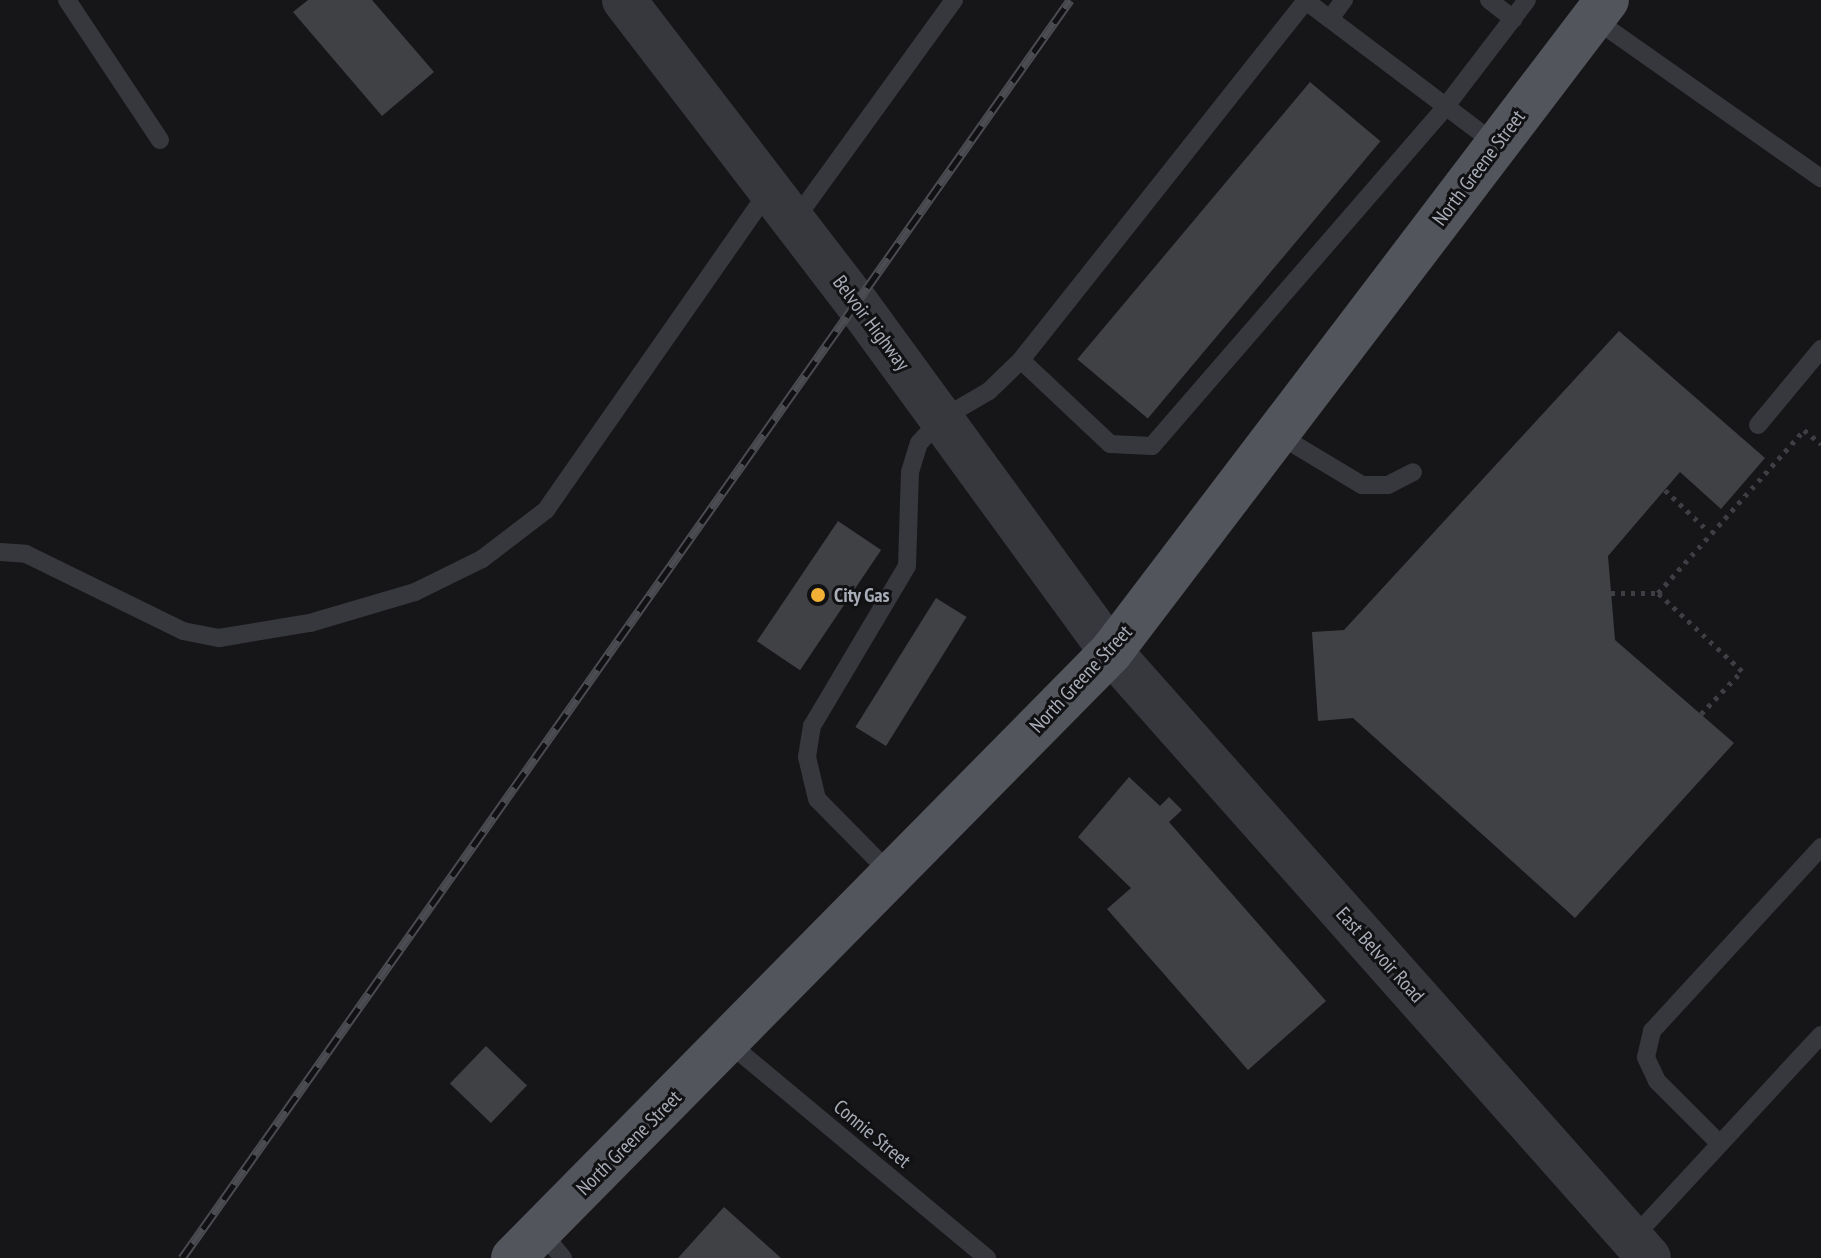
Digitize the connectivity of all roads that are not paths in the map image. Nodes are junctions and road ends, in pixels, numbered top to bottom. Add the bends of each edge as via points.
1 (67, 0) edge
2 (624, 0) edge
3 (954, 0) edge
4 (1344, 0) edge
5 (1489, 0) edge
6 (1527, 0) edge
7 (1600, 9) edge
8 (1330, 19) junction
9 (1513, 19) junction
10 (1446, 106) junction
11 (160, 140) dead end
12 (1497, 145) junction
13 (1821, 178) edge
14 (782, 206) junction
15 (1821, 349) edge
16 (1021, 360) junction
17 (941, 419) junction
18 (1758, 425) dead end
19 (1277, 434) junction
20 (1413, 472) dead end
21 (0, 552) edge
22 (1111, 652) junction
23 (1821, 847) edge
24 (893, 876) junction
25 (1821, 1035) edge
26 (729, 1043) junction
27 (1720, 1144) junction
28 (1641, 1248) edge
29 (539, 1249) edge
30 (987, 1258) edge

1 - 11 lane
2 - 14 street, Belvoir Highway
3 - 14 lane
4 - 8 lane
5 - 9 lane
6 - 9 lane
7 - 12 main road, North Greene Street
7 - 13 lane
8 - 10 lane
8 - 16 lane via 1306,1
9 - 10 lane
10 - 12 lane
10 - 16 lane via 1152,446 1110,444
12 - 19 main road, North Greene Street
14 - 17 street, Belvoir Highway
14 - 21 lane via 546,510 482,559 415,592 310,623 219,638 183,631 26,554
15 - 18 lane
16 - 17 lane via 989,391
17 - 22 street, Belvoir Highway
17 - 24 lane via 919,443 910,472 907,566 812,726 807,757 817,799
19 - 20 lane via 1362,485 1388,485
19 - 22 main road, North Greene Street
22 - 24 main road, North Greene Street
22 - 28 street, East Belvoir Road
23 - 27 lane via 1652,1031 1646,1057 1657,1081
24 - 26 main road, North Greene Street
25 - 27 lane
26 - 29 main road, North Greene Street
26 - 30 lane, Connie Street
27 - 28 lane

